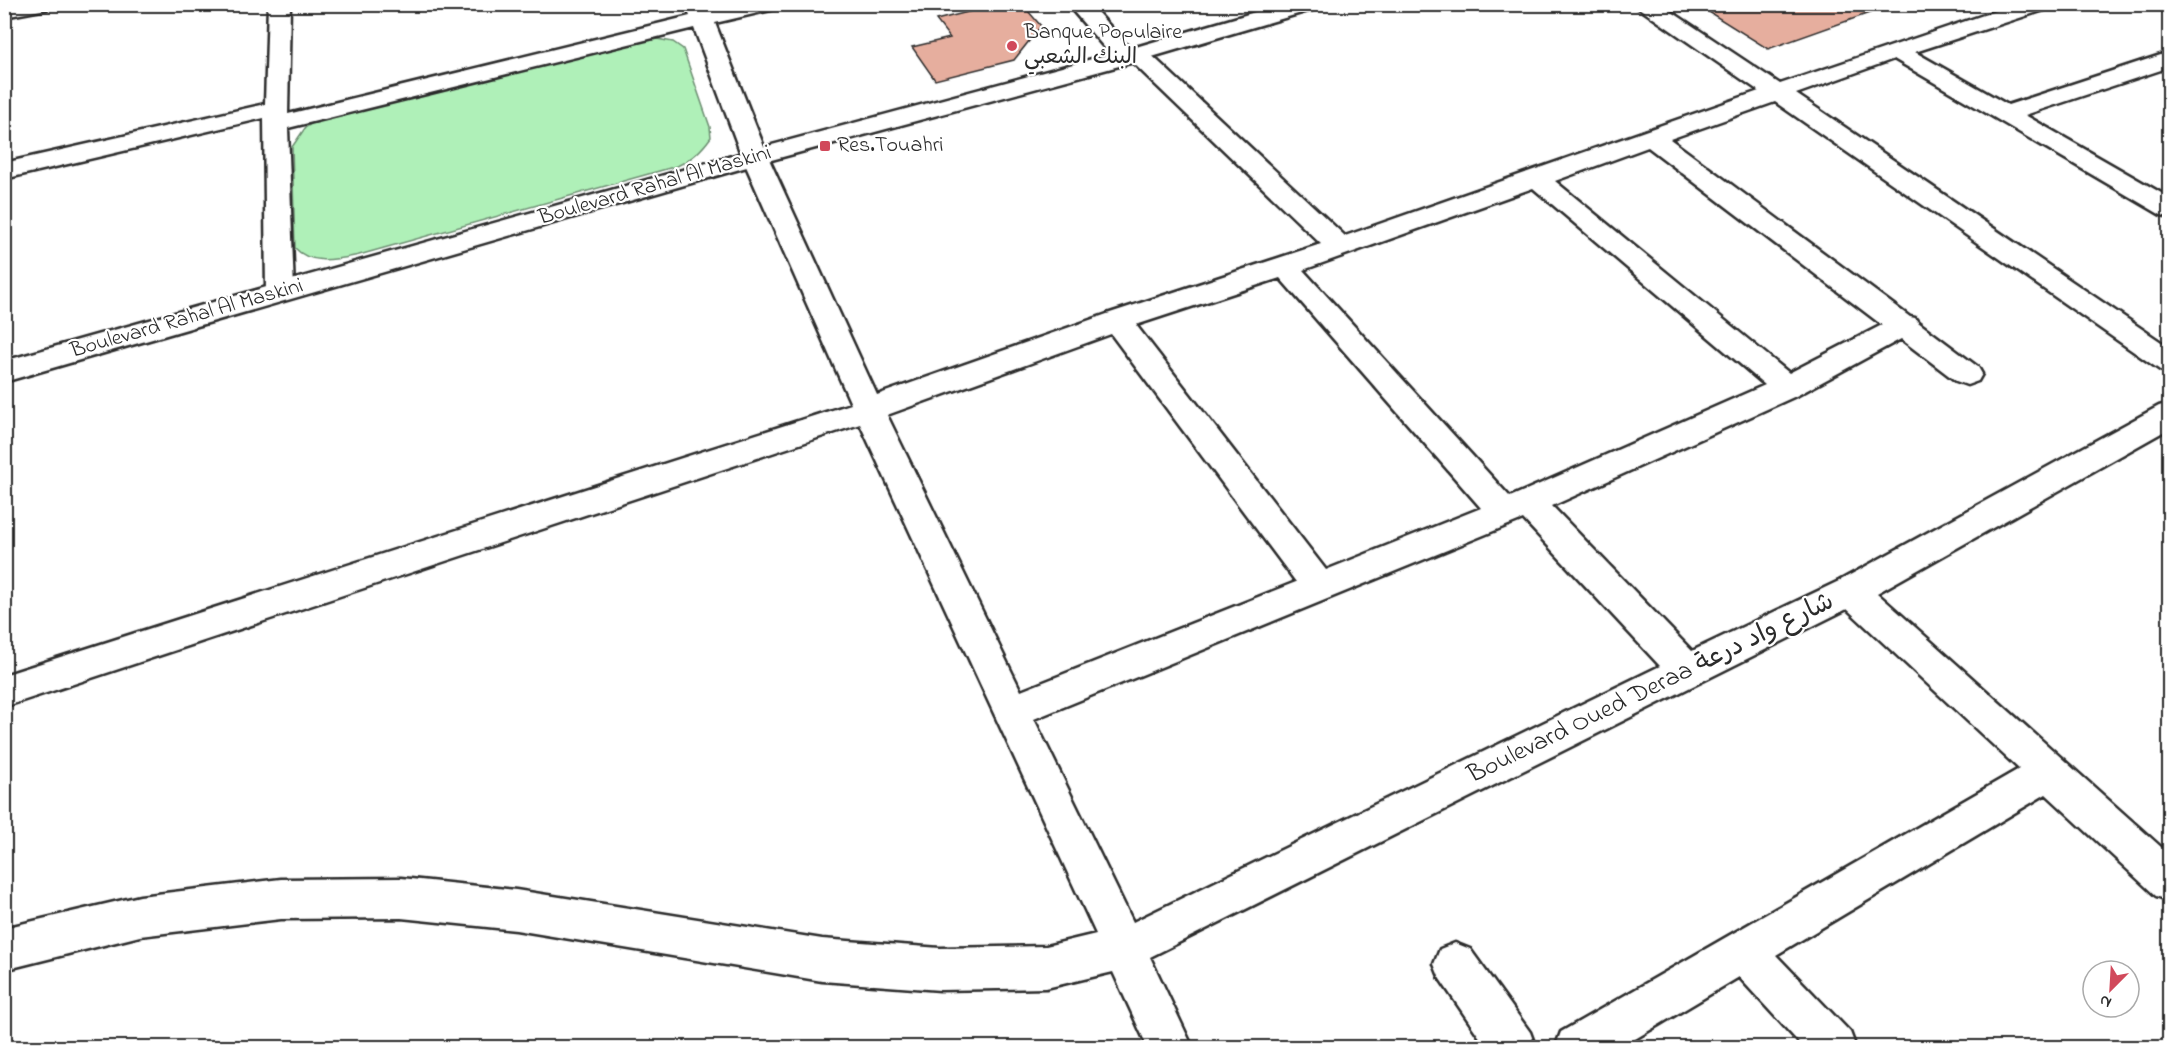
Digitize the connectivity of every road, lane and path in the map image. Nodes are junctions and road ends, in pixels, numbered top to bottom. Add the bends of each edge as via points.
1 (39, 4) edge
2 (279, 4) edge
3 (767, 4) edge
4 (1078, 4) edge
5 (1306, 4) edge
6 (1644, 4) edge
7 (2039, 4) edge
8 (4, 10) edge
9 (699, 12) edge
10 (1896, 51) junction
11 (1131, 55) junction
12 (2169, 59) edge
13 (1778, 93) junction
14 (2005, 114) junction
15 (277, 116) junction
16 (1652, 138) junction
17 (755, 157) junction
18 (4, 171) edge
19 (1537, 179) junction
20 (2158, 191) edge
21 (2169, 209) edge
22 (1341, 248) junction
23 (1285, 267) junction
24 (280, 291) junction
25 (1117, 321) junction
26 (1905, 326) junction
27 (2169, 363) edge
28 (4, 372) edge
29 (1967, 374) dead end
30 (1787, 387) junction
31 (869, 410) junction
32 (2169, 414) edge
33 (1516, 507) junction
34 (1319, 587) junction
35 (1851, 591) junction
36 (1687, 670) junction
37 (4, 691) edge
38 (1010, 712) junction
39 (2049, 772) junction
40 (2169, 882) edge
41 (1124, 948) junction
42 (4, 949) edge
43 (1744, 951) junction
44 (1455, 964) dead end
45 (1171, 1047) edge
46 (1514, 1047) edge
47 (1577, 1047) edge
48 (1834, 1047) edge

1 - 8 street
2 - 15 street
3 - 9 street
4 - 11 street
5 - 11 street, Boulevard Rahal Al Maskini
6 - 13 street
7 - 10 street
9 - 15 street
9 - 17 street
10 - 13 street
10 - 14 street
11 - 17 street, Boulevard Rahal Al Maskini
11 - 22 street
12 - 14 street
13 - 16 street
13 - 27 street
14 - 20 street
15 - 18 street
15 - 24 street
16 - 19 street
16 - 26 street
17 - 24 street, Boulevard Rahal Al Maskini
17 - 31 street
19 - 22 street
19 - 30 street
20 - 21 street
22 - 23 street
23 - 25 street
23 - 33 street
24 - 28 street, Boulevard Rahal Al Maskini
25 - 31 street
25 - 34 street
26 - 29 street
26 - 30 street
30 - 33 street
31 - 37 street
31 - 38 street
32 - 35 street, Boulevard Oued Deraa شارع واد درعة
33 - 34 street
33 - 36 street
34 - 38 street
35 - 36 street, Boulevard Oued Deraa شارع واد درعة
35 - 39 street
36 - 41 street, Boulevard Oued Deraa شارع واد درعة
38 - 41 street
39 - 40 street
39 - 43 street
41 - 42 street, Boulevard Oued Deraa شارع واد درعة via 1046,966 940,969 822,960 516,910 389,898 281,899 140,916
41 - 45 street
43 - 47 street
43 - 48 street
44 - 46 street

